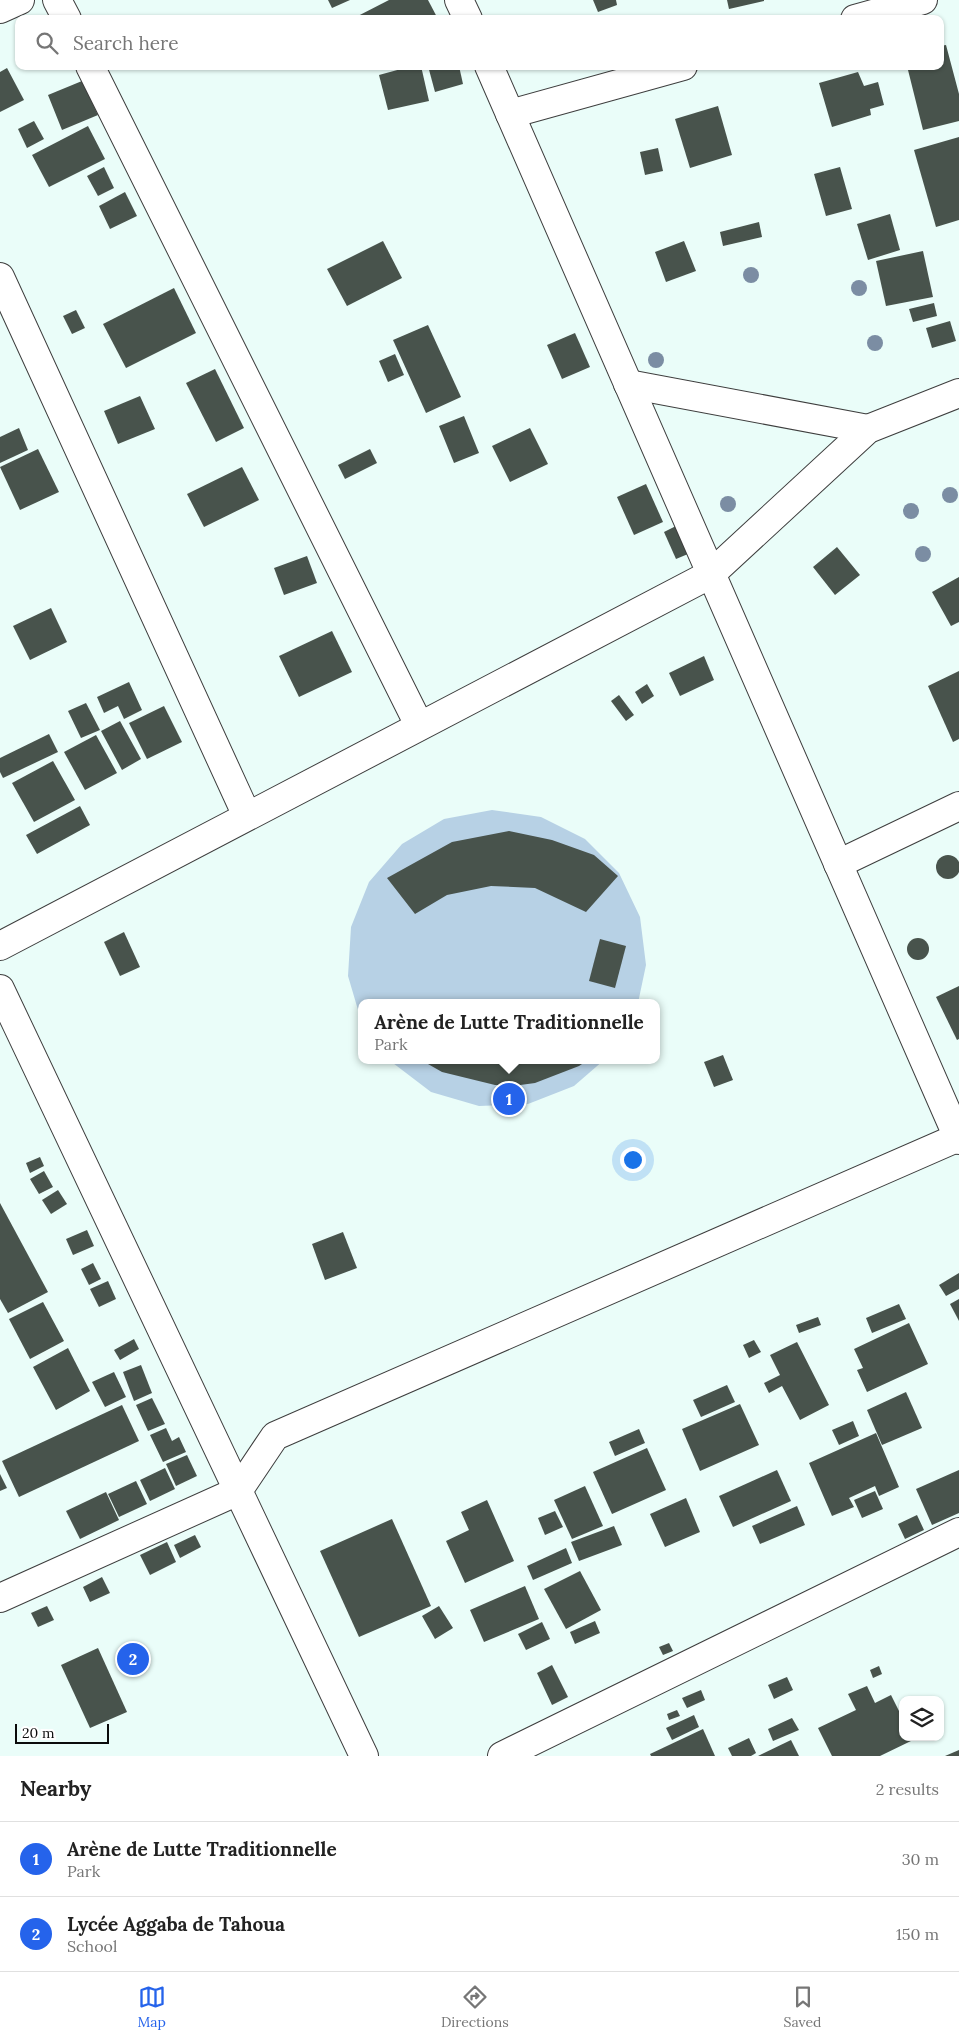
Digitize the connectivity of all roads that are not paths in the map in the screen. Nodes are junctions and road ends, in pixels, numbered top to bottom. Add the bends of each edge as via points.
1 (20, 0) edge
2 (57, 0) edge
3 (459, 0) edge
4 (923, 0) edge
5 (0, 9) edge
6 (64, 15) edge
7 (466, 15) edge
8 (869, 15) edge
9 (92, 70) edge
10 (490, 70) edge
11 (669, 70) edge
12 (510, 114) junction
13 (0, 277) edge
14 (628, 384) junction
15 (959, 392) edge
16 (868, 429) junction
17 (711, 574) junction
18 (419, 726) junction
19 (959, 806) edge
20 (247, 816) junction
21 (838, 864) junction
22 (0, 946) edge
23 (0, 989) edge
24 (959, 1138) edge
25 (238, 1492) junction
26 (959, 1532) edge
27 (0, 1598) edge
28 (364, 1756) edge
29 (502, 1756) edge

1 - 5 street
2 - 6 street
3 - 7 street
4 - 8 street
9 - 18 street
10 - 12 street
11 - 12 street
12 - 14 street
13 - 20 street
14 - 16 street
14 - 17 street
15 - 16 street
16 - 17 street
17 - 18 street
17 - 21 street
18 - 20 street
19 - 21 street
20 - 22 street
21 - 24 street
23 - 25 street
24 - 25 street via 275,1436
25 - 27 street
25 - 28 street
26 - 29 street

